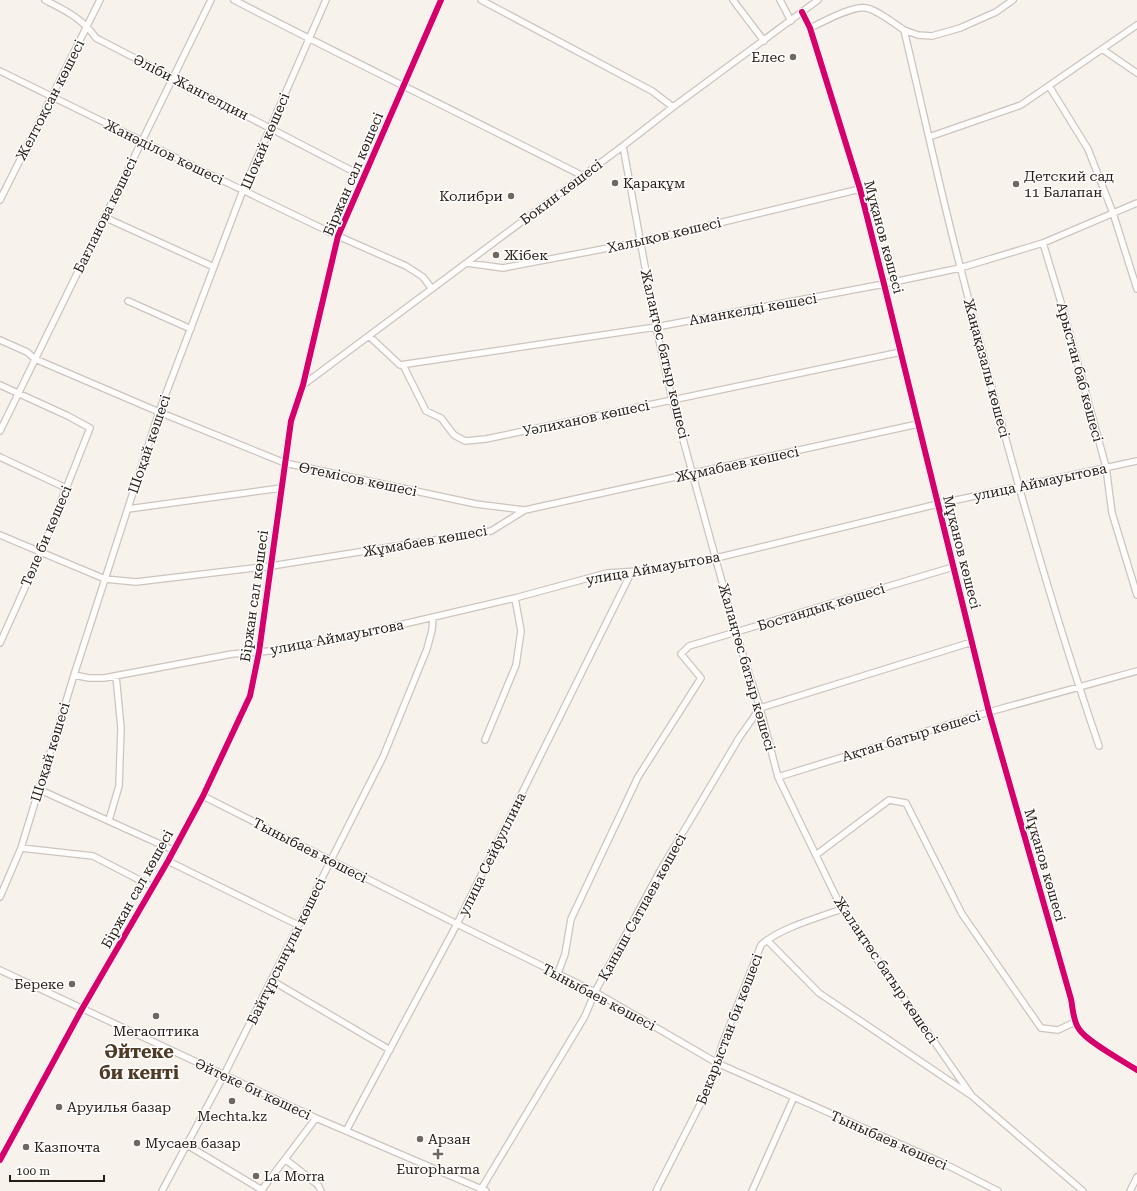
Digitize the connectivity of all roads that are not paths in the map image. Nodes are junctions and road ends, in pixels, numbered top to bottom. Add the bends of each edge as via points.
1 (45, 0) edge
2 (100, 0) edge
3 (211, 0) edge
4 (234, 0) edge
5 (326, 0) edge
6 (441, 0) edge
7 (481, 0) edge
8 (733, 0) edge
9 (780, 0) edge
10 (818, 0) edge
11 (1013, 0) edge
12 (802, 12) junction
13 (791, 21) junction
14 (1137, 25) edge
15 (87, 26) junction
16 (810, 28) junction
17 (904, 30) junction
18 (309, 39) junction
19 (764, 41) junction
20 (1102, 49) junction
21 (0, 71) edge
22 (1137, 73) edge
23 (173, 78) junction
24 (404, 85) junction
25 (1049, 86) junction
26 (53, 97) junction
27 (673, 107) junction
28 (271, 128) junction
29 (929, 137) junction
30 (141, 141) junction
31 (622, 146) junction
32 (583, 176) junction
33 (364, 177) junction
34 (860, 189) junction
35 (243, 190) junction
36 (0, 200) edge
37 (1137, 203) edge
38 (1113, 213) junction
39 (104, 217) junction
40 (338, 236) junction
41 (640, 242) junction
42 (1043, 242) junction
43 (467, 262) junction
44 (214, 267) junction
45 (960, 268) junction
46 (884, 284) junction
47 (432, 288) junction
48 (1137, 289) edge
49 (128, 301) dead end
50 (656, 327) junction
51 (190, 329) junction
52 (369, 336) junction
53 (0, 340) edge
54 (901, 352) junction
55 (35, 359) junction
56 (403, 365) junction
57 (303, 385) junction
58 (0, 386) edge
59 (18, 394) junction
60 (672, 400) junction
61 (159, 412) junction
62 (918, 424) junction
63 (0, 431) edge
64 (0, 457) edge
65 (1137, 461) edge
66 (285, 463) junction
67 (1106, 467) junction
68 (693, 474) junction
69 (1019, 486) junction
70 (66, 488) junction
71 (282, 488) junction
72 (938, 504) junction
73 (128, 509) junction
74 (525, 510) junction
75 (0, 535) edge
76 (41, 552) junction
77 (716, 558) junction
78 (271, 566) junction
79 (953, 567) junction
80 (631, 573) junction
81 (105, 579) junction
82 (1137, 595) edge
83 (515, 598) junction
84 (433, 617) junction
85 (736, 633) junction
86 (972, 642) junction
87 (0, 643) edge
88 (259, 652) junction
89 (1137, 671) edge
90 (74, 675) junction
91 (116, 676) junction
92 (1078, 687) junction
93 (760, 708) junction
94 (989, 712) junction
95 (485, 740) dead end
96 (1098, 746) dead end
97 (778, 777) junction
98 (38, 789) junction
99 (203, 796) junction
100 (109, 820) junction
101 (21, 848) junction
102 (174, 850) junction
103 (816, 855) junction
104 (330, 860) junction
105 (168, 861) junction
106 (153, 887) junction
107 (0, 897) edge
108 (842, 909) junction
109 (457, 924) junction
110 (298, 925) junction
111 (767, 940) junction
112 (0, 970) edge
113 (558, 974) junction
114 (271, 980) junction
115 (595, 992) junction
116 (82, 1010) junction
117 (1075, 1022) junction
118 (390, 1050) junction
119 (717, 1063) junction
120 (1137, 1070) edge
121 (224, 1075) junction
122 (972, 1096) junction
123 (794, 1097) junction
124 (316, 1118) junction
125 (346, 1131) junction
126 (186, 1145) junction
127 (285, 1159) junction
128 (0, 1160) edge
129 (1137, 1177) edge
130 (262, 1190) edge
131 (483, 1190) edge
132 (162, 1191) edge
133 (321, 1191) edge
134 (656, 1191) edge
135 (752, 1191) edge
136 (998, 1191) edge
137 (1083, 1191) edge
138 (1130, 1191) edge

1 - 15 street, Әліби Жангелдин via 69,12
2 - 15 street, Желтоқсан көшесі
3 - 23 street, Бағланова көшесі
4 - 18 street
5 - 18 street, Шоқай көшесі
6 - 24 street, Біржан сал көшесі
7 - 27 street via 652,91
8 - 19 street
9 - 13 street
10 - 12 street, Бокин көшесі
11 - 17 street via 996,12 960,28 932,36
12 - 13 street, Бокин көшесі
12 - 16 street, Мұқанов көшесі
13 - 19 street, Бокин көшесі
14 - 20 street
15 - 23 street, Әліби Жангелдин via 96,38
15 - 26 street, Желтоқсан көшесі
16 - 17 street via 833,16 864,7
16 - 34 street, Мұқанов көшесі
17 - 29 street, Жаңақазалы көшесі
18 - 24 street
18 - 28 street, Шоқай көшесі
19 - 27 street, Бокин көшесі
20 - 22 street
20 - 25 street
21 - 26 street, Жанәділов көшесі
23 - 28 street, Әліби Жангелдин
23 - 30 street, Бағланова көшесі
24 - 32 street
24 - 33 street, Біржан сал көшесі
25 - 29 street via 1021,105
25 - 38 street via 1088,149
26 - 30 street, Жанәділов көшесі
26 - 36 street, Желтоқсан көшесі
27 - 31 street, Бокин көшесі
28 - 33 street, Әліби Жангелдин
28 - 35 street, Шоқай көшесі
29 - 45 street, Жаңақазалы көшесі
30 - 35 street, Жанәділов көшесі
30 - 39 street, Бағланова көшесі
31 - 32 street, Бокин көшесі
31 - 41 street, Жалаңтөс батыр көшесі
32 - 43 street, Бокин көшесі
33 - 40 street, Біржан сал көшесі
34 - 41 street, Халықов көшесі
34 - 46 street, Мұқанов көшесі
35 - 40 street, Жанәділов көшесі
35 - 44 street, Шоқай көшесі
37 - 38 street, Аманкелді көшесі
38 - 42 street, Аманкелді көшесі
38 - 48 street
39 - 44 street
39 - 55 street, Бағланова көшесі
40 - 47 street, Жанәділов көшесі via 406,266 423,277
40 - 57 street, Біржан сал көшесі
41 - 43 street, Халықов көшесі via 504,268
41 - 50 street, Жалаңтөс батыр көшесі
42 - 45 street, Аманкелді көшесі
42 - 67 street, Арыстан баб көшесі
43 - 47 street, Бокин көшесі
44 - 51 street, Шоқай көшесі
45 - 46 street, Аманкелді көшесі
45 - 69 street, Жаңақазалы көшесі
46 - 50 street, Аманкелді көшесі
46 - 54 street, Мұқанов көшесі
47 - 52 street, Бокин көшесі
49 - 51 street
50 - 56 street, Аманкелді көшесі
50 - 60 street, Жалаңтөс батыр көшесі
51 - 61 street, Шоқай көшесі
52 - 56 street
52 - 57 street, Бокин көшесі
53 - 55 street, Өтемісов көшесі via 27,352
54 - 60 street, Уәлиханов көшесі
54 - 62 street, Мұқанов көшесі
55 - 59 street, Бағланова көшесі
55 - 61 street, Өтемісов көшесі
56 - 60 street, Уәлиханов көшесі via 426,411 441,418 454,435 465,441 486,440
57 - 66 street, Біржан сал көшесі via 291,421
58 - 59 street
59 - 63 street, Бағланова көшесі
59 - 70 street, Төле би көшесі via 90,428
60 - 68 street, Жалаңтөс батыр көшесі
61 - 66 street, Өтемісов көшесі
61 - 73 street, Шоқай көшесі
62 - 68 street, Жұмабаев көшесі
62 - 72 street, Мұқанов көшесі
64 - 70 street
65 - 67 street, улица Аймауытова
66 - 71 street, Біржан сал көшесі
66 - 74 street, Өтемісов көшесі via 476,504
67 - 69 street, улица Аймауытова
67 - 82 street, Арыстан баб көшесі via 1112,513
68 - 74 street, Жұмабаев көшесі
68 - 77 street, Жалаңтөс батыр көшесі
69 - 72 street, улица Аймауытова
69 - 92 street, Жаңақазалы көшесі
70 - 76 street, Төле би көшесі
71 - 73 street
71 - 78 street, Біржан сал көшесі
72 - 77 street, улица Аймауытова
72 - 79 street, Мұқанов көшесі
73 - 81 street, Шоқай көшесі
74 - 78 street, Жұмабаев көшесі via 491,531
75 - 76 street, Жұмабаев көшесі
76 - 81 street, Жұмабаев көшесі
76 - 87 street, Төле би көшесі
77 - 80 street, улица Аймауытова
77 - 85 street, Жалаңтөс батыр көшесі
78 - 81 street, Жұмабаев көшесі via 136,582
78 - 88 street, Біржан сал көшесі
79 - 85 street, Бостандық көшесі
79 - 86 street, Мұқанов көшесі
80 - 83 street, улица Аймауытова via 606,573
80 - 109 street, улица Сейфуллина
81 - 90 street, Шоқай көшесі
83 - 84 street, улица Аймауытова
83 - 95 street via 521,631 516,664
84 - 88 street, улица Аймауытова via 282,650
84 - 104 street, Байтұрсынұлы көшесі via 428,649 383,757
85 - 93 street, Жалаңтөс батыр көшесі
85 - 113 street, Бостандық көшесі via 689,646 681,654 700,678 638,777 571,919 565,954
86 - 93 street
86 - 94 street, Мұқанов көшесі
88 - 91 street, улица Аймауытова via 232,654
88 - 99 street, Біржан сал көшесі via 250,696
89 - 92 street, Ақтан батыр көшесі
90 - 91 street, улица Аймауытова via 89,678
90 - 98 street, Шоқай көшесі
91 - 100 street via 121,728 119,786
92 - 94 street, Ақтан батыр көшесі
92 - 96 street, Жаңақазалы көшесі
93 - 97 street, Жалаңтөс батыр көшесі
93 - 115 street, Қаныш Сатпаев көшесі via 739,738 660,871
94 - 97 street, Ақтан батыр көшесі
94 - 117 street, Мұқанов көшесі via 1071,999
97 - 103 street, Жалаңтөс батыр көшесі
98 - 100 street
98 - 101 street, Шоқай көшесі
99 - 102 street, Біржан сал көшесі
99 - 104 street, Тыныбаев көшесі
100 - 102 street
101 - 106 street via 93,856
101 - 107 street, Шоқай көшесі
102 - 105 street, Біржан сал көшесі
103 - 108 street, Жалаңтөс батыр көшесі
103 - 117 street via 890,800 906,803 962,914 1041,1028 1058,1030
104 - 109 street, Тыныбаев көшесі
104 - 110 street, Байтұрсынұлы көшесі
105 - 106 street, Біржан сал көшесі
105 - 110 street
106 - 116 street, Біржан сал көшесі
108 - 111 street, Бекарыстан би көшесі
108 - 122 street, Жалаңтөс батыр көшесі
109 - 113 street, Тыныбаев көшесі
109 - 118 street, улица Сейфуллина
110 - 114 street, Байтұрсынұлы көшесі
111 - 119 street, Бекарыстан би көшесі via 761,945
111 - 122 street, Жалаңтөс батыр көшесі via 819,993
112 - 116 street, Әйтеке би көшесі
113 - 115 street, Тыныбаев көшесі
114 - 118 street
114 - 121 street, Байтұрсынұлы көшесі
115 - 119 street, Тыныбаев көшесі
115 - 131 street, Қаныш Сатпаев көшесі via 585,1016
116 - 121 street, Әйтеке би көшесі
116 - 128 street, Біржан сал көшесі
117 - 120 street, Мұқанов көшесі via 1087,1038
118 - 125 street, улица Сейфуллина
119 - 123 street, Тыныбаев көшесі
119 - 134 street, Бекарыстан би көшесі via 711,1083
121 - 124 street, Әйтеке би көшесі
121 - 126 street, Байтұрсынұлы көшесі
122 - 137 street, Жалаңтөс батыр көшесі
123 - 135 street
123 - 136 street, Тыныбаев көшесі via 947,1165
124 - 125 street, Әйтеке би көшесі
124 - 127 street
125 - 131 street, Әйтеке би көшесі
126 - 130 street
126 - 132 street, Байтұрсынұлы көшесі
127 - 130 street
127 - 133 street via 318,1185
129 - 138 street

